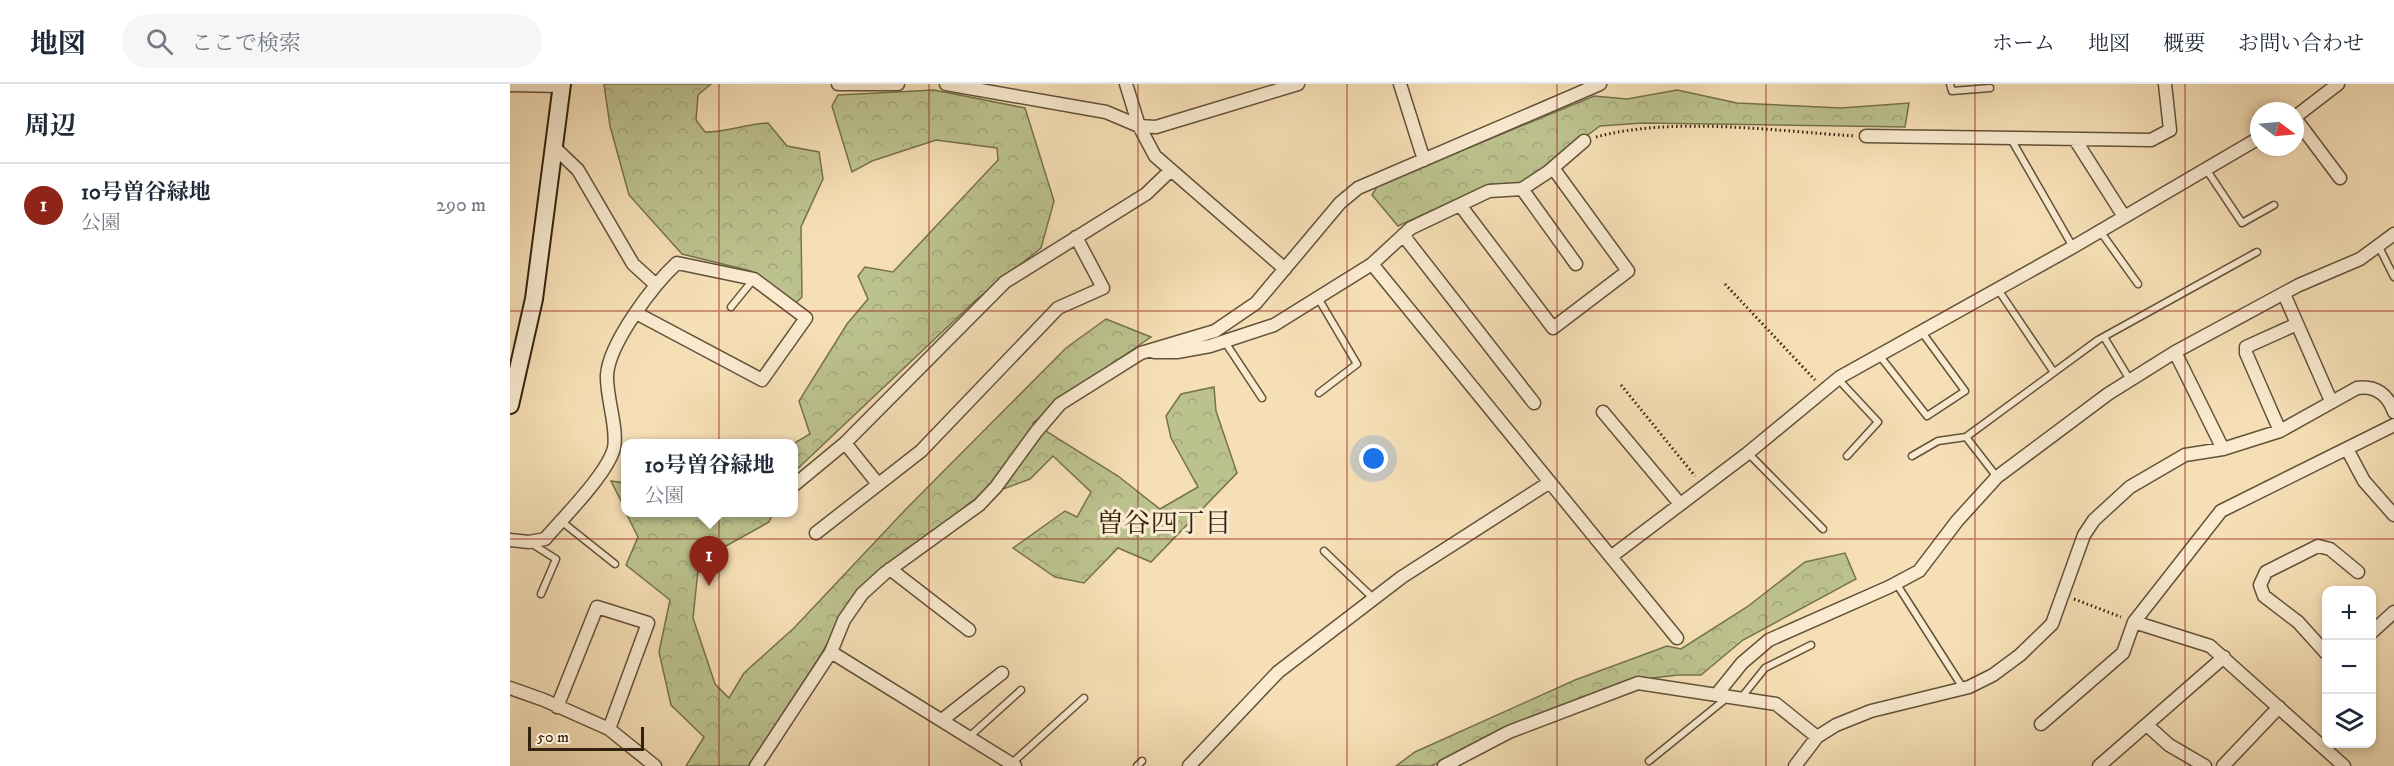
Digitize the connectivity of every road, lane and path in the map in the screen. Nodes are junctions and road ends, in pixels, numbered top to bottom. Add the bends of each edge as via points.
1 (838, 84) edge
2 (898, 84) edge
3 (946, 84) edge
4 (1126, 84) edge
5 (1298, 84) edge
6 (1400, 84) edge
7 (1600, 84) edge
8 (1950, 84) edge
9 (2165, 84) edge
10 (2338, 84) edge
11 (510, 85) edge
12 (544, 85) edge
13 (562, 85) edge
14 (1990, 88) dead end
15 (2304, 111) edge
16 (1138, 126) junction
17 (2304, 130) edge
18 (1866, 136) joint
19 (2011, 139) junction
20 (1584, 141) joint
21 (2076, 141) junction
22 (2250, 143) edge
23 (554, 147) junction
24 (1424, 160) junction
25 (1553, 168) junction
26 (2205, 169) junction
27 (1171, 170) junction
28 (2340, 178) dead end
29 (1522, 189) junction
30 (1460, 205) junction
31 (2274, 205) dead end
32 (2123, 215) junction
33 (2099, 229) junction
34 (2394, 234) edge
35 (1403, 235) junction
36 (1076, 237) junction
37 (2378, 245) junction
38 (2073, 247) junction
39 (2257, 252) dead end
40 (1372, 264) junction
41 (1576, 264) dead end
42 (1285, 269) junction
43 (2394, 277) edge
44 (754, 279) junction
45 (655, 284) junction
46 (1725, 284) dead end
47 (2138, 284) dead end
48 (1996, 288) junction
49 (2284, 294) junction
50 (1317, 298) junction
51 (731, 307) dead end
52 (636, 313) junction
53 (2297, 324) junction
54 (1921, 331) junction
55 (2104, 337) junction
56 (1225, 342) junction
57 (1141, 352) junction
58 (2175, 352) junction
59 (1879, 355) junction
60 (2053, 371) junction
61 (1838, 379) junction
62 (2130, 380) junction
63 (1621, 385) dead end
64 (1824, 390) junction
65 (1319, 393) dead end
66 (511, 398) edge
67 (1262, 398) dead end
68 (2331, 401) junction
69 (1534, 403) dead end
70 (1603, 412) dead end
71 (2394, 412) edge
72 (2394, 426) edge
73 (2280, 430) junction
74 (1966, 437) junction
75 (845, 443) junction
76 (2223, 449) junction
77 (2347, 449) junction
78 (1748, 453) junction
79 (1847, 456) dead end
80 (1912, 456) dead end
81 (1996, 477) junction
82 (798, 482) edge
83 (1551, 482) junction
84 (878, 484) junction
85 (1704, 487) junction
86 (1680, 504) junction
87 (2394, 515) edge
88 (561, 520) junction
89 (1823, 529) dead end
90 (816, 532) dead end
91 (510, 540) edge
92 (529, 542) junction
93 (1324, 551) dead end
94 (1612, 556) junction
95 (615, 564) dead end
96 (890, 569) junction
97 (2358, 572) dead end
98 (1896, 583) junction
99 (541, 594) dead end
100 (2062, 595) junction
101 (1374, 598) junction
102 (2394, 612) edge
103 (2134, 622) junction
104 (2376, 628) edge
105 (969, 630) dead end
106 (1677, 638) dead end
107 (1811, 645) dead end
108 (2322, 649) edge
109 (831, 652) junction
110 (2224, 657) junction
111 (1002, 673) dead end
112 (510, 688) edge
113 (1963, 688) junction
114 (1021, 690) dead end
115 (1729, 696) junction
116 (1084, 698) dead end
117 (557, 707) junction
118 (2279, 707) junction
119 (942, 720) junction
120 (2041, 724) dead end
121 (2148, 726) junction
122 (609, 729) junction
123 (969, 737) junction
124 (1817, 737) junction
125 (1649, 762) dead end
126 (1013, 765) edge
127 (655, 766) edge
128 (756, 766) edge
129 (1189, 766) edge
130 (1444, 766) edge
131 (1795, 766) edge
132 (2099, 766) edge
133 (2205, 766) edge
134 (2223, 766) edge
135 (2344, 766) edge

1 - 2 street
3 - 16 street via 1106,112
4 - 16 street
5 - 16 street via 1156,127
6 - 24 street
7 - 24 street
8 - 14 lane via 1952,91
9 - 21 street via 2170,130 2151,140
10 - 15 street
11 - 12 street
12 - 13 street
13 - 23 main road
16 - 27 street via 1155,156
17 - 28 street
18 - 19 street
18 - 20 path via 1663,125 1628,128
19 - 21 street
19 - 38 lane
20 - 25 street
21 - 32 street
22 - 26 street
23 - 45 street via 578,170 633,264
23 - 66 main road via 534,299
24 - 42 street via 1358,188 1340,203
25 - 29 street
25 - 30 street via 1628,271 1553,328
26 - 31 lane via 2242,223
26 - 32 street
27 - 36 street via 1146,194
27 - 42 street
29 - 30 street via 1489,191
29 - 41 street
30 - 35 street
32 - 33 street
33 - 38 street
33 - 47 lane
34 - 37 street
35 - 40 street
35 - 69 street
36 - 75 street via 1005,282
36 - 84 street via 1103,288 1058,308 921,451
37 - 43 lane
37 - 49 street via 2360,259
38 - 48 street
39 - 55 lane
40 - 50 street
40 - 83 street
42 - 57 street via 1256,303 1215,331
44 - 45 street via 677,263
44 - 51 lane
44 - 52 street via 806,318 762,380
45 - 52 street
46 - 64 path
48 - 54 street
48 - 60 lane
49 - 53 street
49 - 58 street
50 - 56 street via 1274,325
50 - 65 lane via 1357,364
52 - 88 street via 607,373 615,446 608,464
53 - 68 street
53 - 73 street via 2246,347
54 - 59 street
54 - 59 lane via 1965,391 1927,416
55 - 60 lane
55 - 62 lane
56 - 57 street via 1177,352
56 - 67 lane
57 - 96 street via 1060,404 979,505
58 - 62 street
58 - 76 street
59 - 61 street
60 - 74 lane
61 - 64 street
61 - 79 lane via 1878,422
62 - 81 street
63 - 85 path
64 - 78 street
68 - 71 street via 2368,387 2388,398
68 - 73 street
70 - 86 street
72 - 77 street
73 - 76 street
74 - 80 lane via 1938,441
74 - 81 lane
75 - 82 street
75 - 84 street
76 - 100 street via 2185,454 2109,504 2084,535
77 - 87 street via 2364,481
77 - 103 street via 2222,511
78 - 85 street
78 - 89 lane
81 - 98 street via 1919,570
83 - 94 street
83 - 101 street
84 - 90 street
85 - 86 street
86 - 94 street
88 - 92 street via 545,539
88 - 95 lane
91 - 92 street
92 - 99 lane via 556,560
93 - 101 lane
94 - 106 street
96 - 105 street
96 - 109 street via 862,594 844,620
97 - 108 street via 2330,549 2318,546 2266,572 2261,580 2264,596 2298,622
98 - 113 lane
98 - 115 street via 1769,640 1742,663
100 - 103 path
100 - 113 street via 2052,624 2036,641 1994,675
101 - 129 street via 1278,672
102 - 104 street
103 - 110 street via 2210,646
103 - 120 street via 2123,653
107 - 115 lane via 1765,668
109 - 119 street
109 - 128 street
110 - 118 street
110 - 121 street
111 - 119 street
112 - 117 street
113 - 124 street via 1871,711
114 - 123 lane
115 - 124 street via 1776,704
115 - 125 lane
115 - 130 street via 1638,683 1509,732
116 - 126 lane
117 - 122 street
117 - 122 street via 597,607 648,623
118 - 134 street
118 - 135 street
119 - 123 street
121 - 132 street
121 - 133 street via 2169,745
122 - 127 street
123 - 126 street
124 - 131 street

